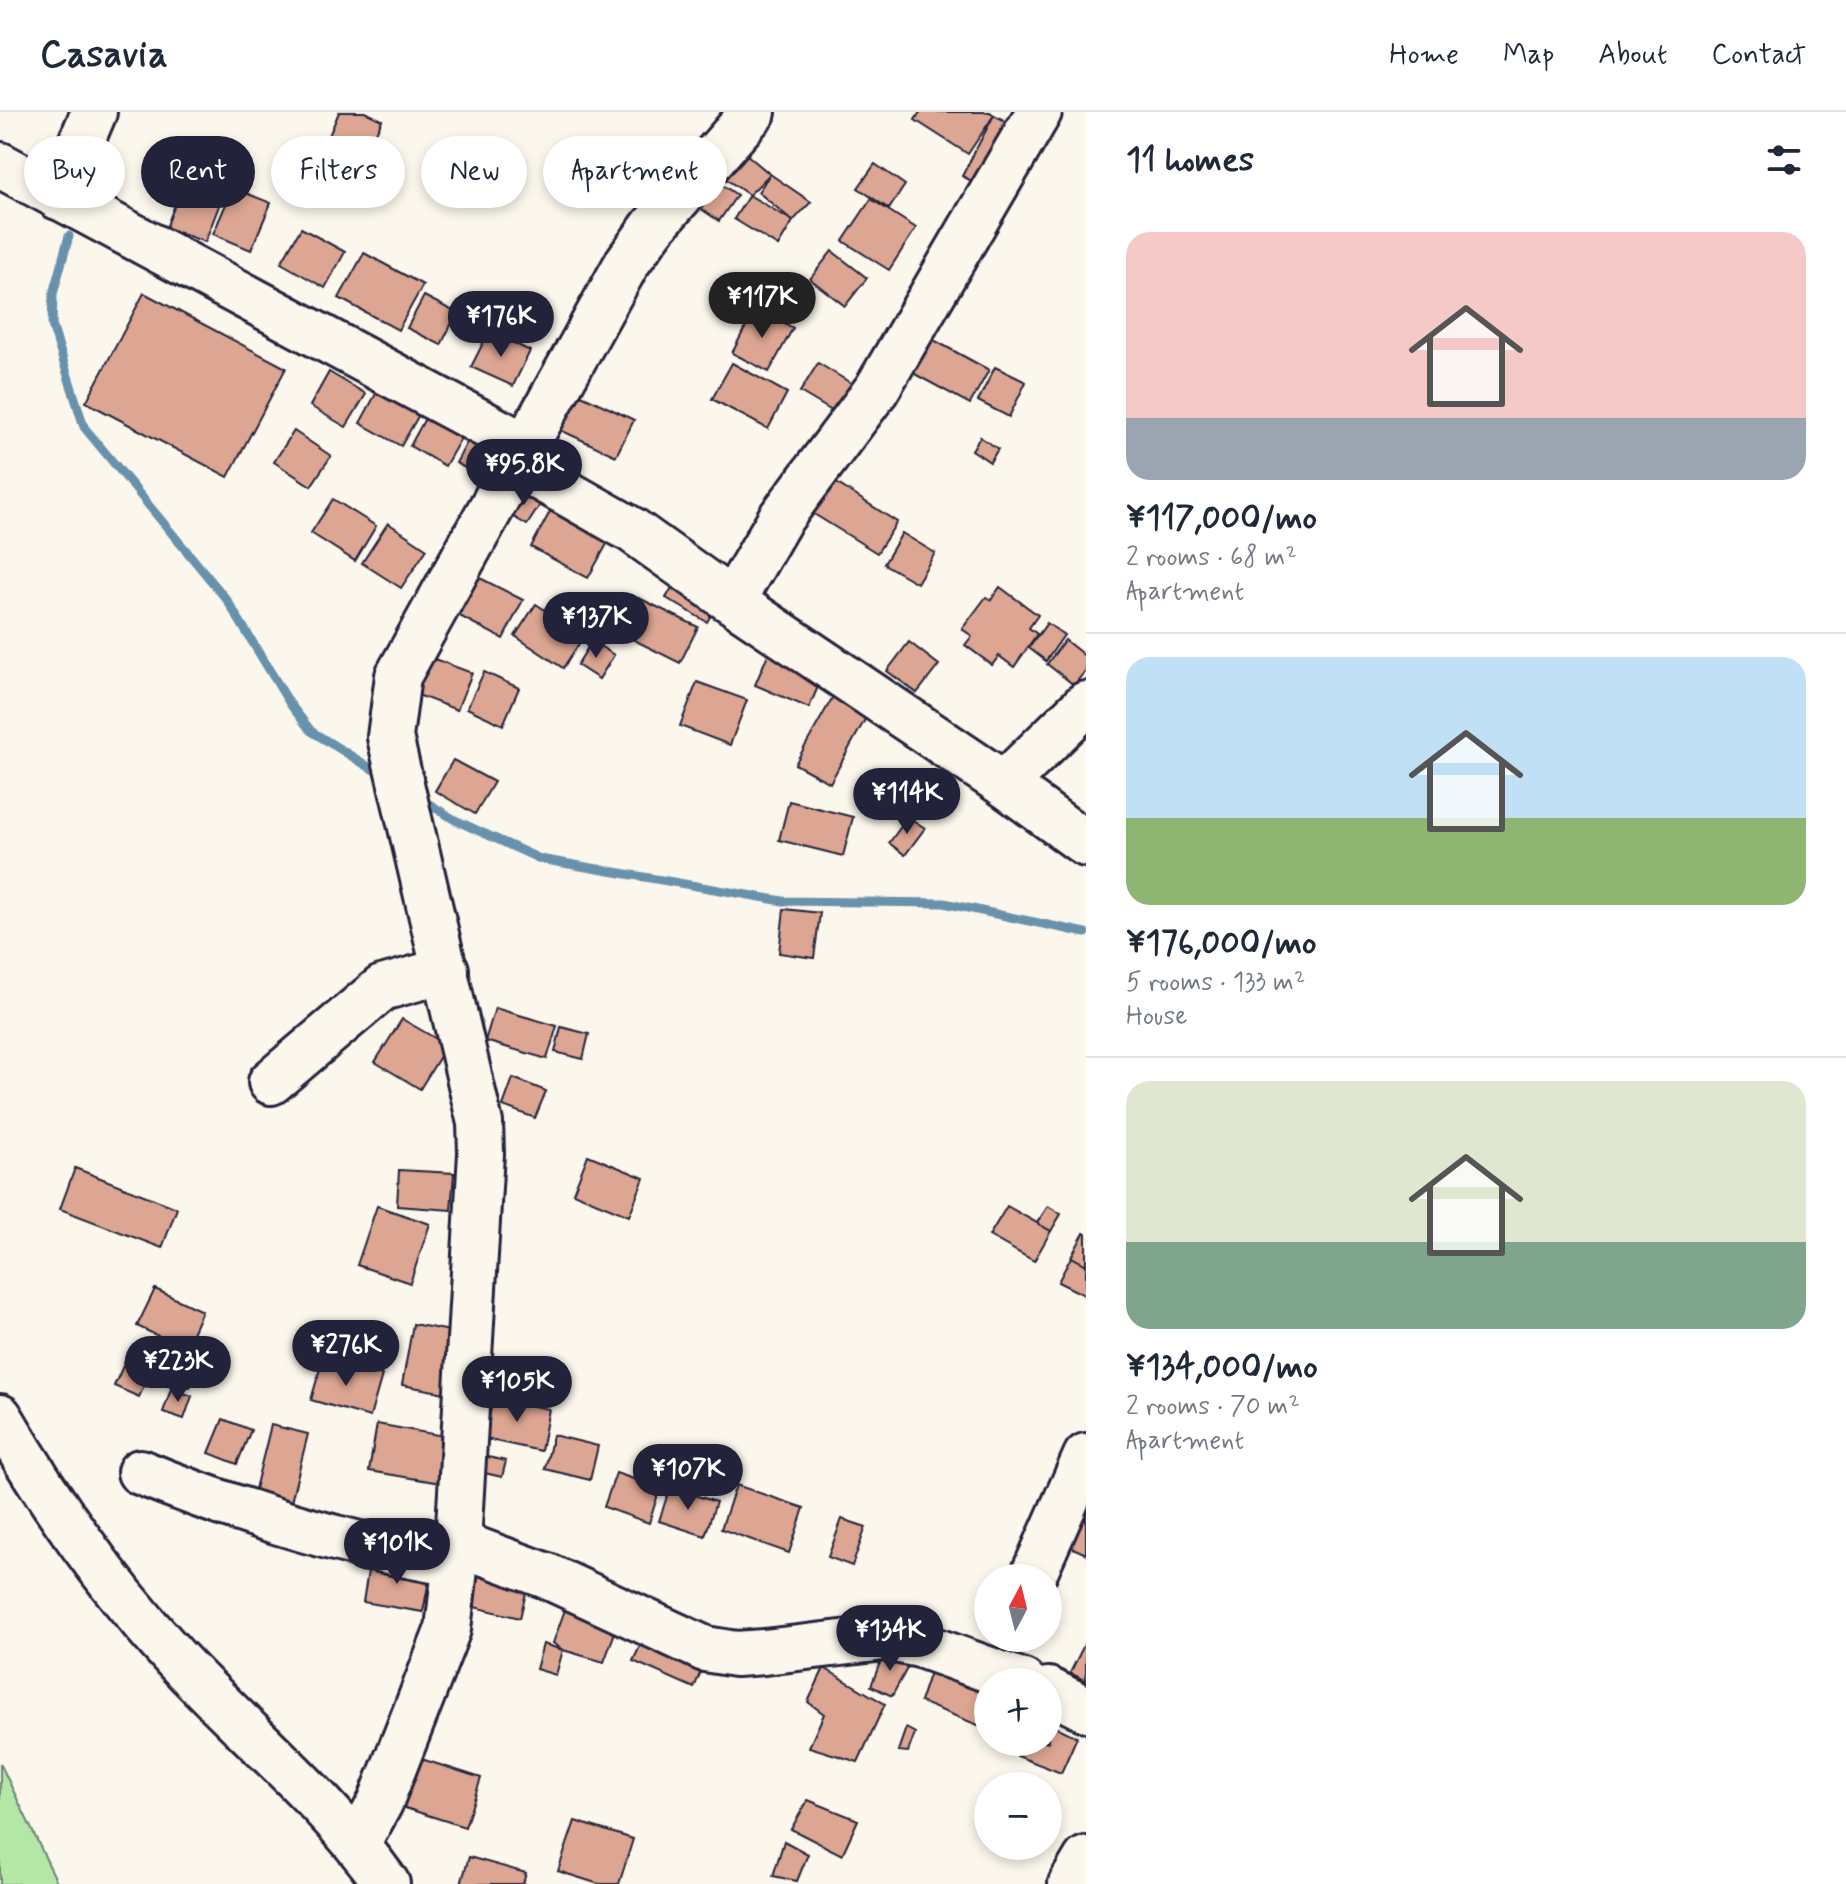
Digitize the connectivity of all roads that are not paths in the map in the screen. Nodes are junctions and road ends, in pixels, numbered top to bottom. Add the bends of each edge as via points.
1 (94, 112) edge
2 (753, 112) edge
3 (1039, 112) edge
4 (84, 136) edge
5 (0, 165) edge
6 (24, 178) edge
7 (78, 208) edge
8 (522, 456) junction
9 (733, 600) junction
10 (1086, 704) edge
11 (1004, 784) junction
12 (1086, 844) edge
13 (446, 970) junction
14 (271, 1082) dead end
15 (0, 1417) edge
16 (1086, 1456) edge
17 (140, 1472) dead end
18 (457, 1554) junction
19 (1038, 1564) edge
20 (1007, 1664) edge
21 (1062, 1697) edge
22 (1086, 1709) edge
23 (358, 1843) junction
24 (1086, 1859) edge
25 (387, 1884) edge
26 (1071, 1884) edge

1 - 4 street
2 - 8 street via 627,263
3 - 9 street via 877,389 780,519
5 - 6 street
7 - 8 street
8 - 9 street
8 - 13 street via 398,676 390,737
9 - 11 street
10 - 11 street
11 - 12 street
13 - 14 street via 382,988
13 - 18 street via 480,1123 481,1153
15 - 23 street via 86,1551 165,1646
16 - 19 street
17 - 18 street via 308,1533
18 - 20 street via 547,1576 705,1649 736,1654 884,1638
18 - 23 street via 448,1629 380,1803
21 - 22 street
23 - 25 street
24 - 26 street

